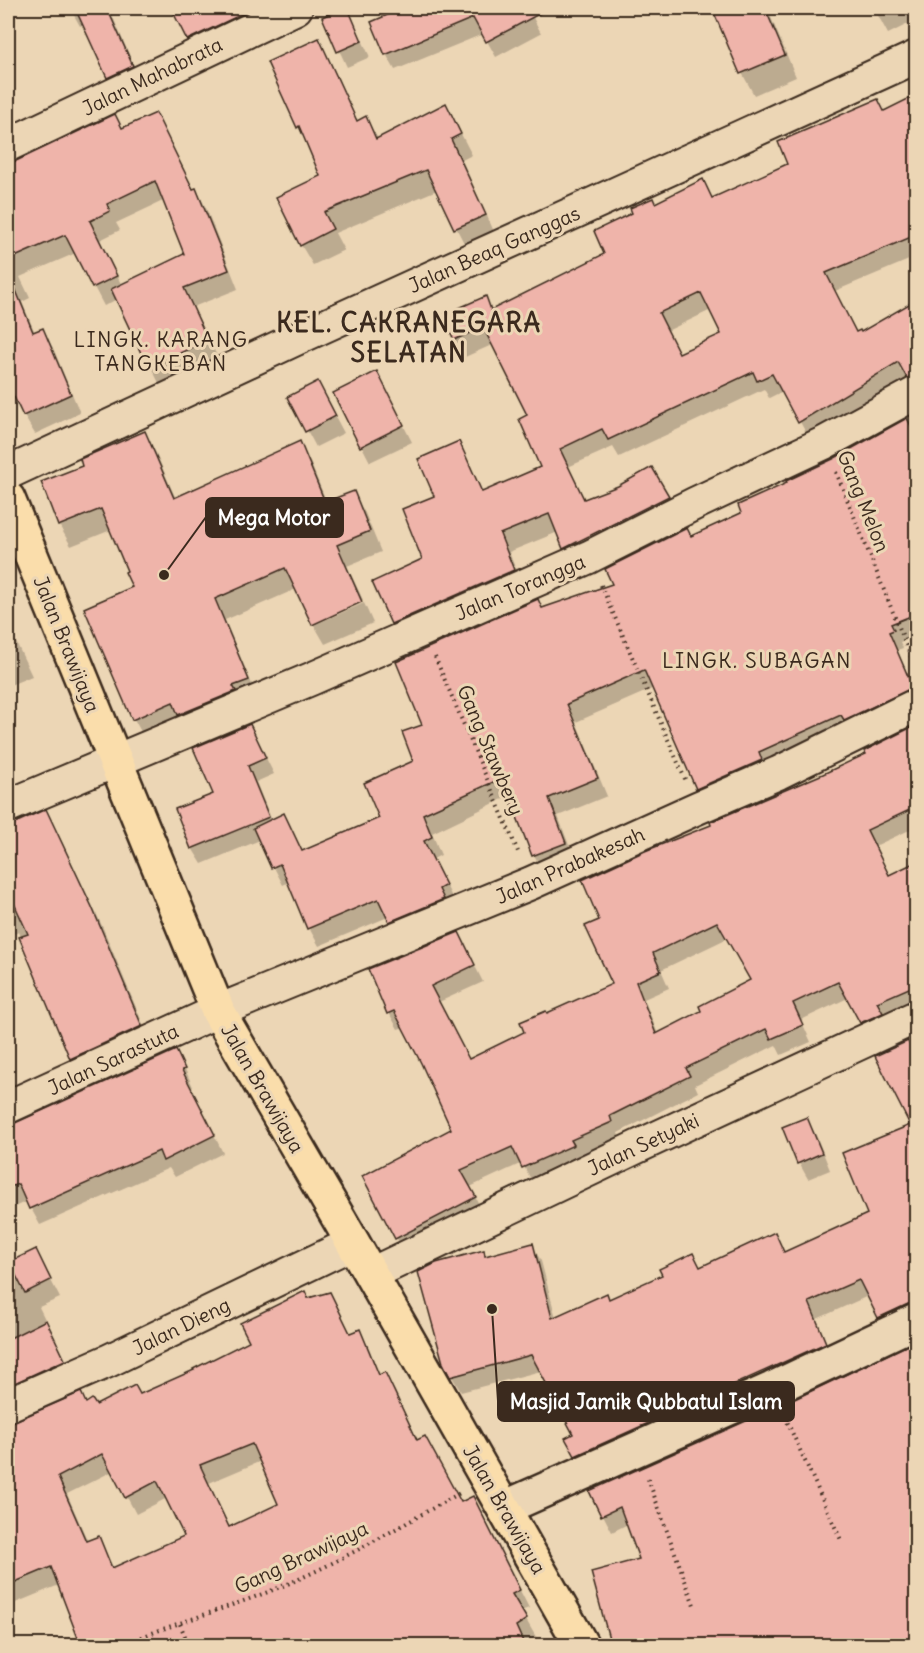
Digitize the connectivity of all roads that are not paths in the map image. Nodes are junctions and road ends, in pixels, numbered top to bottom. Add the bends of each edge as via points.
1 (296, 8) edge
2 (916, 57) edge
3 (8, 145) edge
4 (916, 393) edge
5 (8, 473) edge
6 (8, 499) edge
7 (916, 705) edge
8 (116, 762) junction
9 (8, 806) edge
10 (218, 1011) junction
11 (916, 1017) edge
12 (8, 1107) edge
13 (353, 1243) junction
14 (371, 1274) junction
15 (916, 1321) edge
16 (8, 1405) edge
17 (504, 1508) junction
18 (582, 1646) edge

1 - 3 street, Jalan Mahabrata
2 - 5 street, Jalan Beaq Ganggas
4 - 8 street, Jalan Torangga via 824,443 589,557
6 - 8 main road, Jalan Brawijaya
7 - 10 street, Jalan Prabakesah via 778,773 531,883
8 - 9 street, Jalan Torangga
8 - 10 main road, Jalan Brawijaya
10 - 12 street, Jalan Sarastuta
10 - 13 main road, Jalan Brawijaya
11 - 14 street, Jalan Setyaki
13 - 14 main road, Jalan Brawijaya
13 - 16 street, Jalan Dieng
14 - 17 main road, Jalan Brawijaya
15 - 17 street
17 - 18 main road, Jalan Brawijaya

